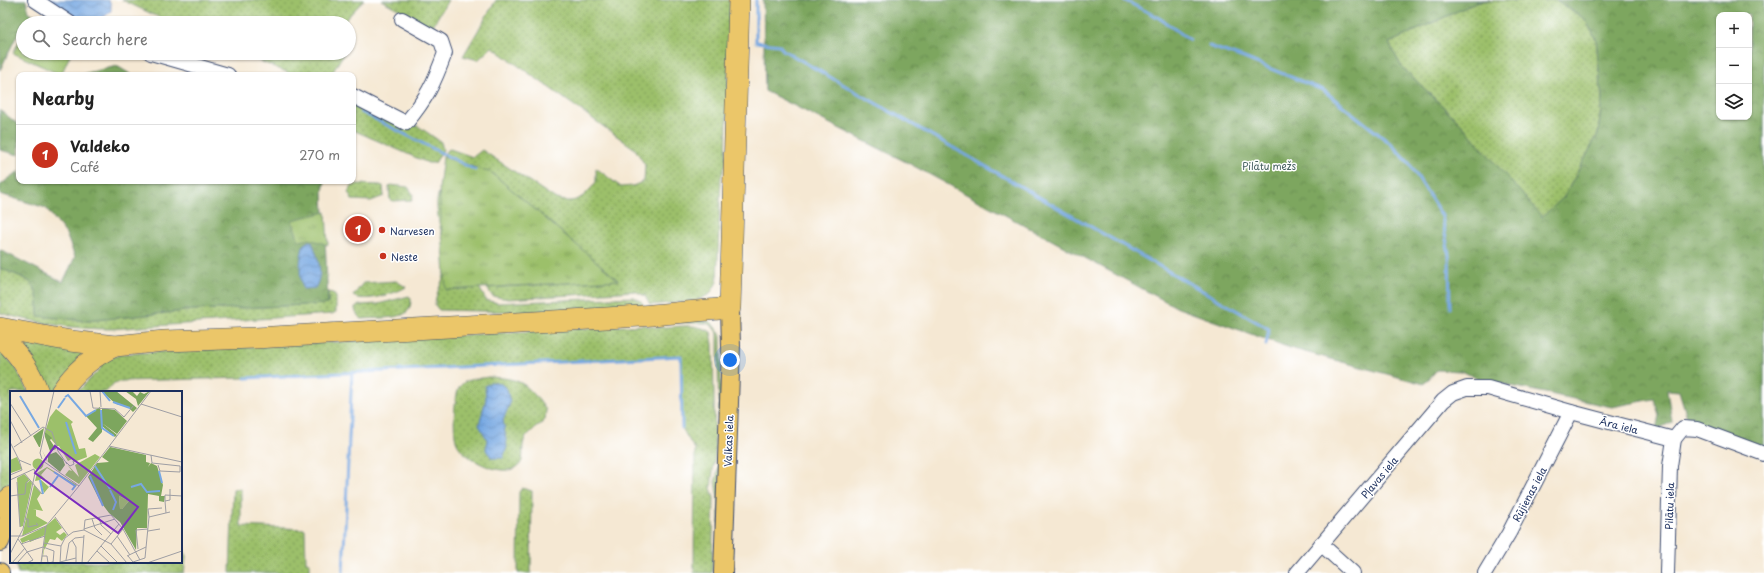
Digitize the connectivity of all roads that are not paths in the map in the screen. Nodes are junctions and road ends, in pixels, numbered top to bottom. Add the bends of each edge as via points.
1 (35, 0) edge
2 (739, 0) edge
3 (59, 16) edge
4 (402, 19) dead end
5 (176, 60) edge
6 (218, 72) edge
7 (356, 98) edge
8 (730, 308) junction
9 (0, 328) edge
10 (0, 337) edge
11 (115, 346) junction
12 (1466, 388) joint
13 (38, 391) edge
14 (62, 391) edge
15 (1571, 412) junction
16 (1674, 439) junction
17 (1764, 454) edge
18 (10, 498) edge
19 (0, 507) edge
20 (10, 516) edge
21 (0, 542) edge
22 (1321, 544) junction
23 (723, 573) edge
24 (1296, 573) edge
25 (1353, 573) edge
26 (1485, 573) edge
27 (1666, 573) edge

1 - 3 street
2 - 8 highway
4 - 7 street via 441,41 445,53 434,84 406,123
5 - 6 street
8 - 11 highway via 641,316 164,341
8 - 23 main road, Valkas iela via 731,346
9 - 11 highway
10 - 13 highway via 20,357
11 - 14 highway via 82,367
12 - 15 street, Āra iela via 1488,388
12 - 22 street, Pļavas iela via 1453,393 1443,401
15 - 16 street, Āra iela
15 - 26 street, Rūjienas iela via 1509,533
16 - 17 street via 1683,428 1697,429
16 - 27 street, Pilātu iela via 1670,466
18 - 19 highway
20 - 21 main road
22 - 24 street, Pļavas iela
22 - 25 street

